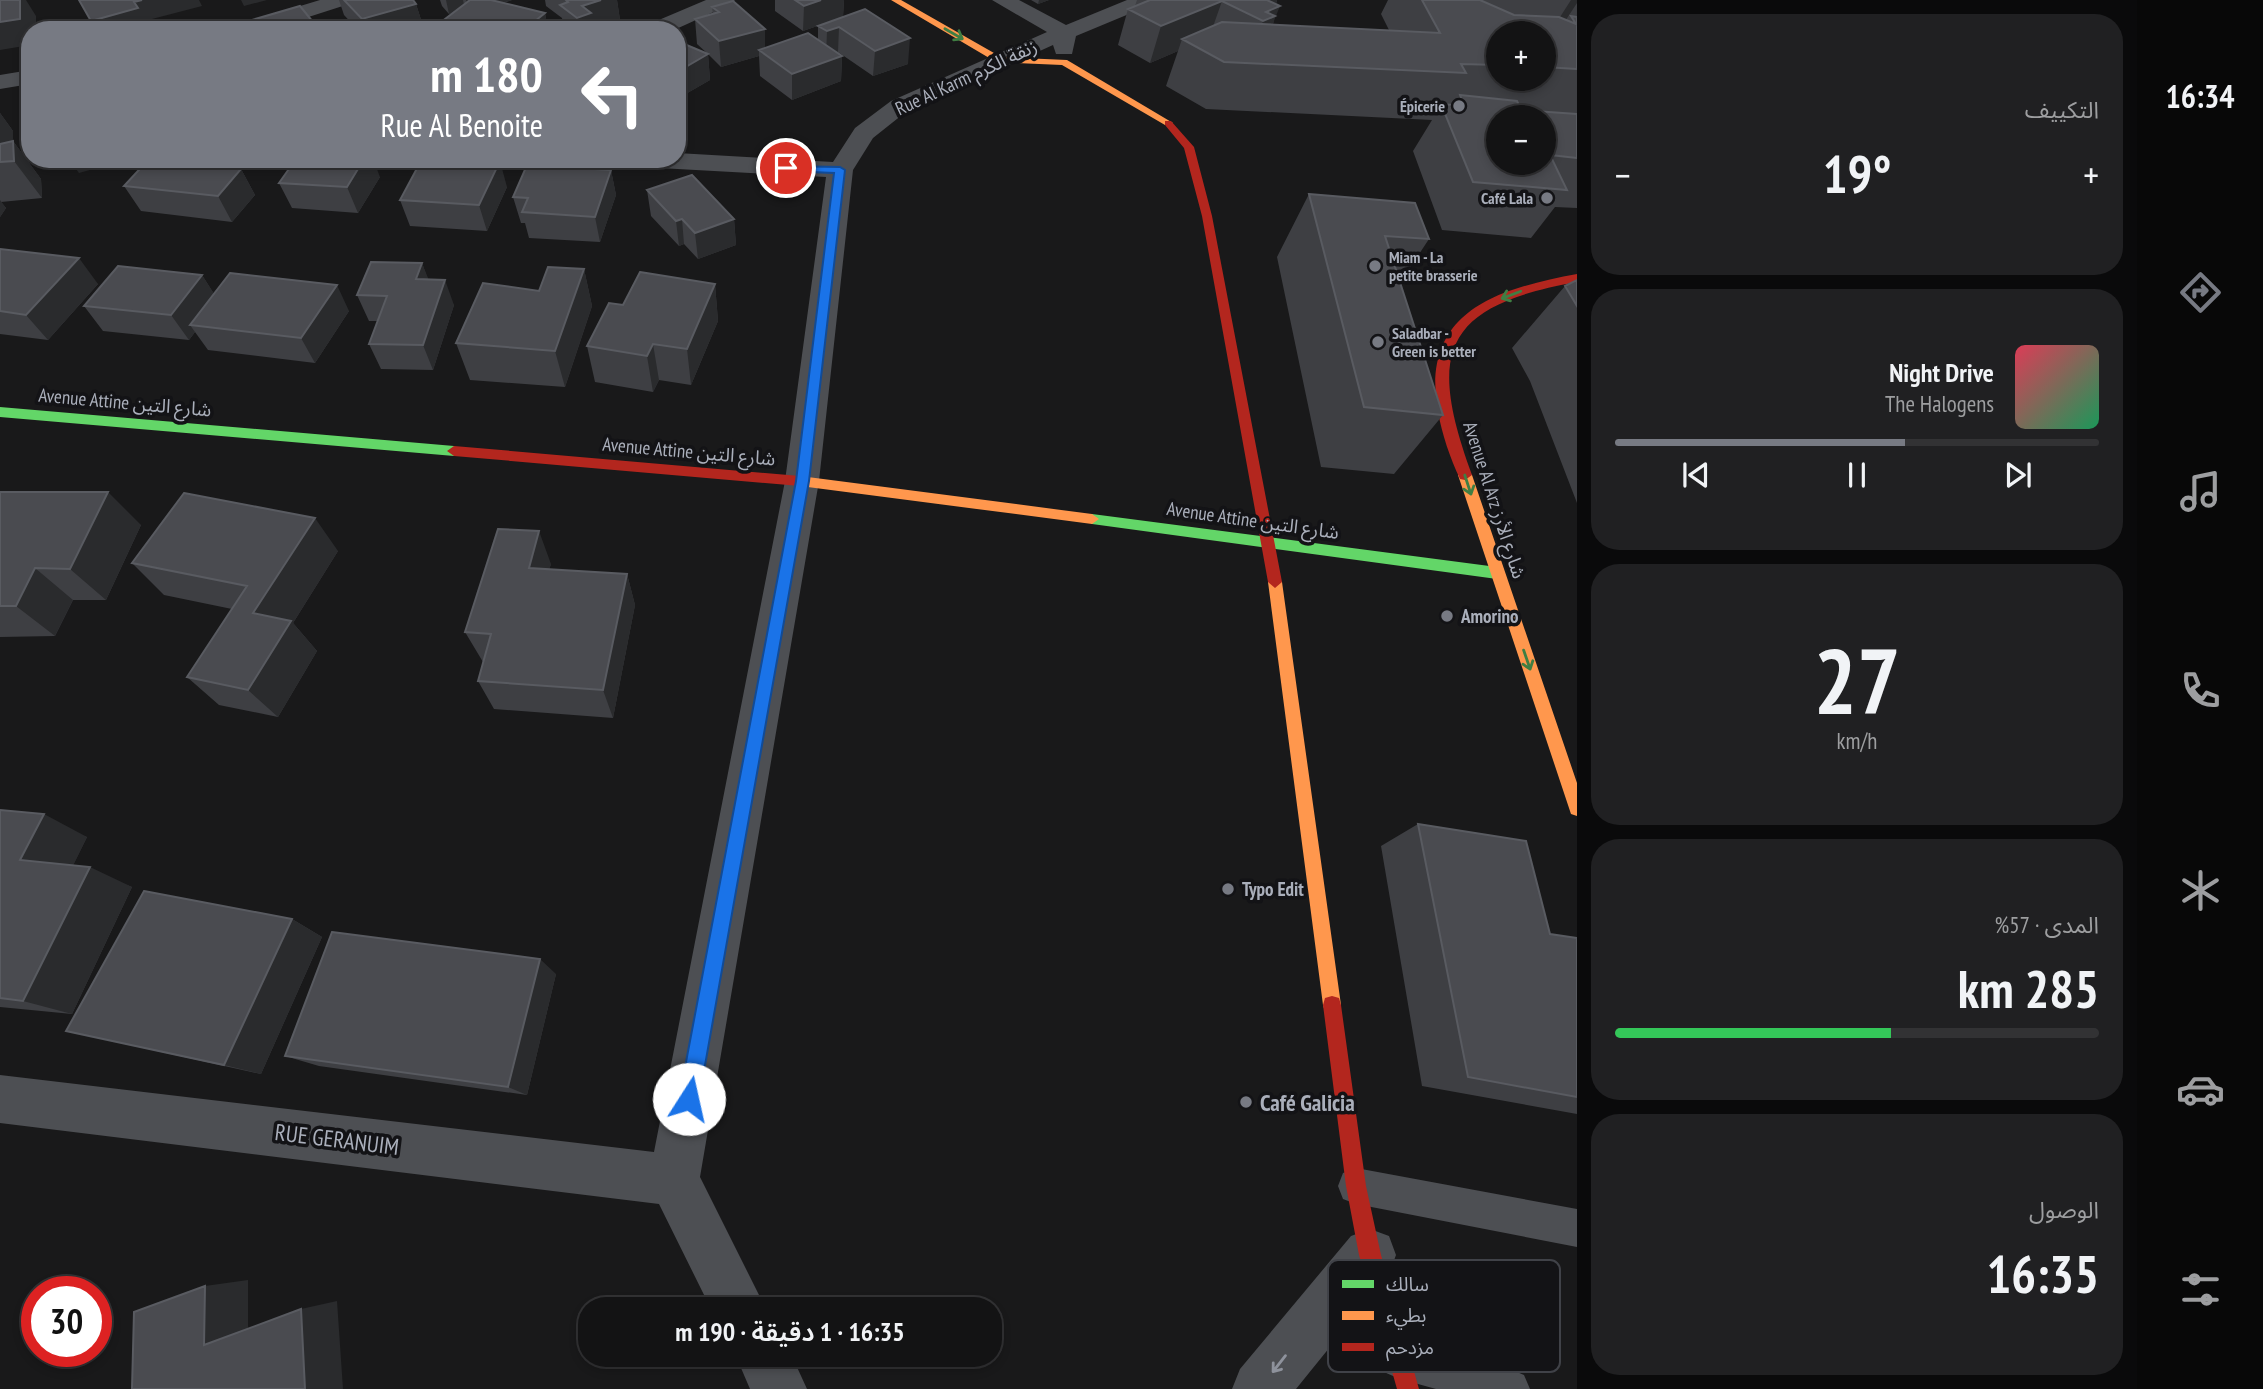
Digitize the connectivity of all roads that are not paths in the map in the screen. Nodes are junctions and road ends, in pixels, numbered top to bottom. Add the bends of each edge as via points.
1 (342, 0) edge
2 (724, 0) edge
3 (895, 0) edge
4 (1003, 0) edge
5 (1146, 0) edge
6 (274, 21) edge
7 (676, 21) edge
8 (1064, 48) junction
9 (999, 60) junction
10 (21, 78) edge
11 (0, 82) edge
12 (686, 161) edge
13 (840, 170) junction
14 (1577, 278) edge
15 (0, 412) edge
16 (802, 481) junction
17 (1270, 543) junction
18 (1497, 573) junction
19 (1577, 808) edge
20 (0, 1099) edge
21 (674, 1180) junction
22 (1356, 1186) junction
23 (1577, 1228) edge
24 (1370, 1255) junction
25 (1366, 1260) edge
26 (1371, 1260) edge
27 (733, 1297) edge
28 (1328, 1304) edge
29 (1313, 1321) junction
30 (1328, 1330) edge
31 (768, 1367) edge
32 (1404, 1374) edge
33 (779, 1389) edge
34 (1260, 1389) edge
35 (1510, 1389) edge

1 - 6 street
2 - 7 street
3 -> 9 street
4 - 8 street
5 - 8 street, Rue Al Karm زنقة الكرم
8 - 9 street, Rue Al Karm زنقة الكرم
8 - 17 street via 1162,118 1189,148 1207,216
9 - 13 street, Rue Al Karm زنقة الكرم via 930,90 876,122
10 - 11 street
12 - 13 street
13 - 16 street, Rue Al Karm زنقة الكرم
14 -> 18 street, Avenue Al Arz شارع الأرز via 1515,293 1477,311 1450,341 1442,363 1445,416
15 - 16 street, Avenue Attine شارع التين
16 - 17 street, Avenue Attine شارع التين
16 - 21 street, Rue Al Karm زنقة الكرم
17 - 18 street, Avenue Attine شارع التين
17 - 22 street
18 -> 19 street, Avenue Al Arz شارع الأرز
20 - 21 street, RUE GERANUIM
21 - 27 street
22 - 23 lane
22 - 24 street
24 - 25 street
24 - 26 street
28 - 29 street
29 - 30 lane
29 -> 34 street
31 - 33 street
32 - 35 lane

